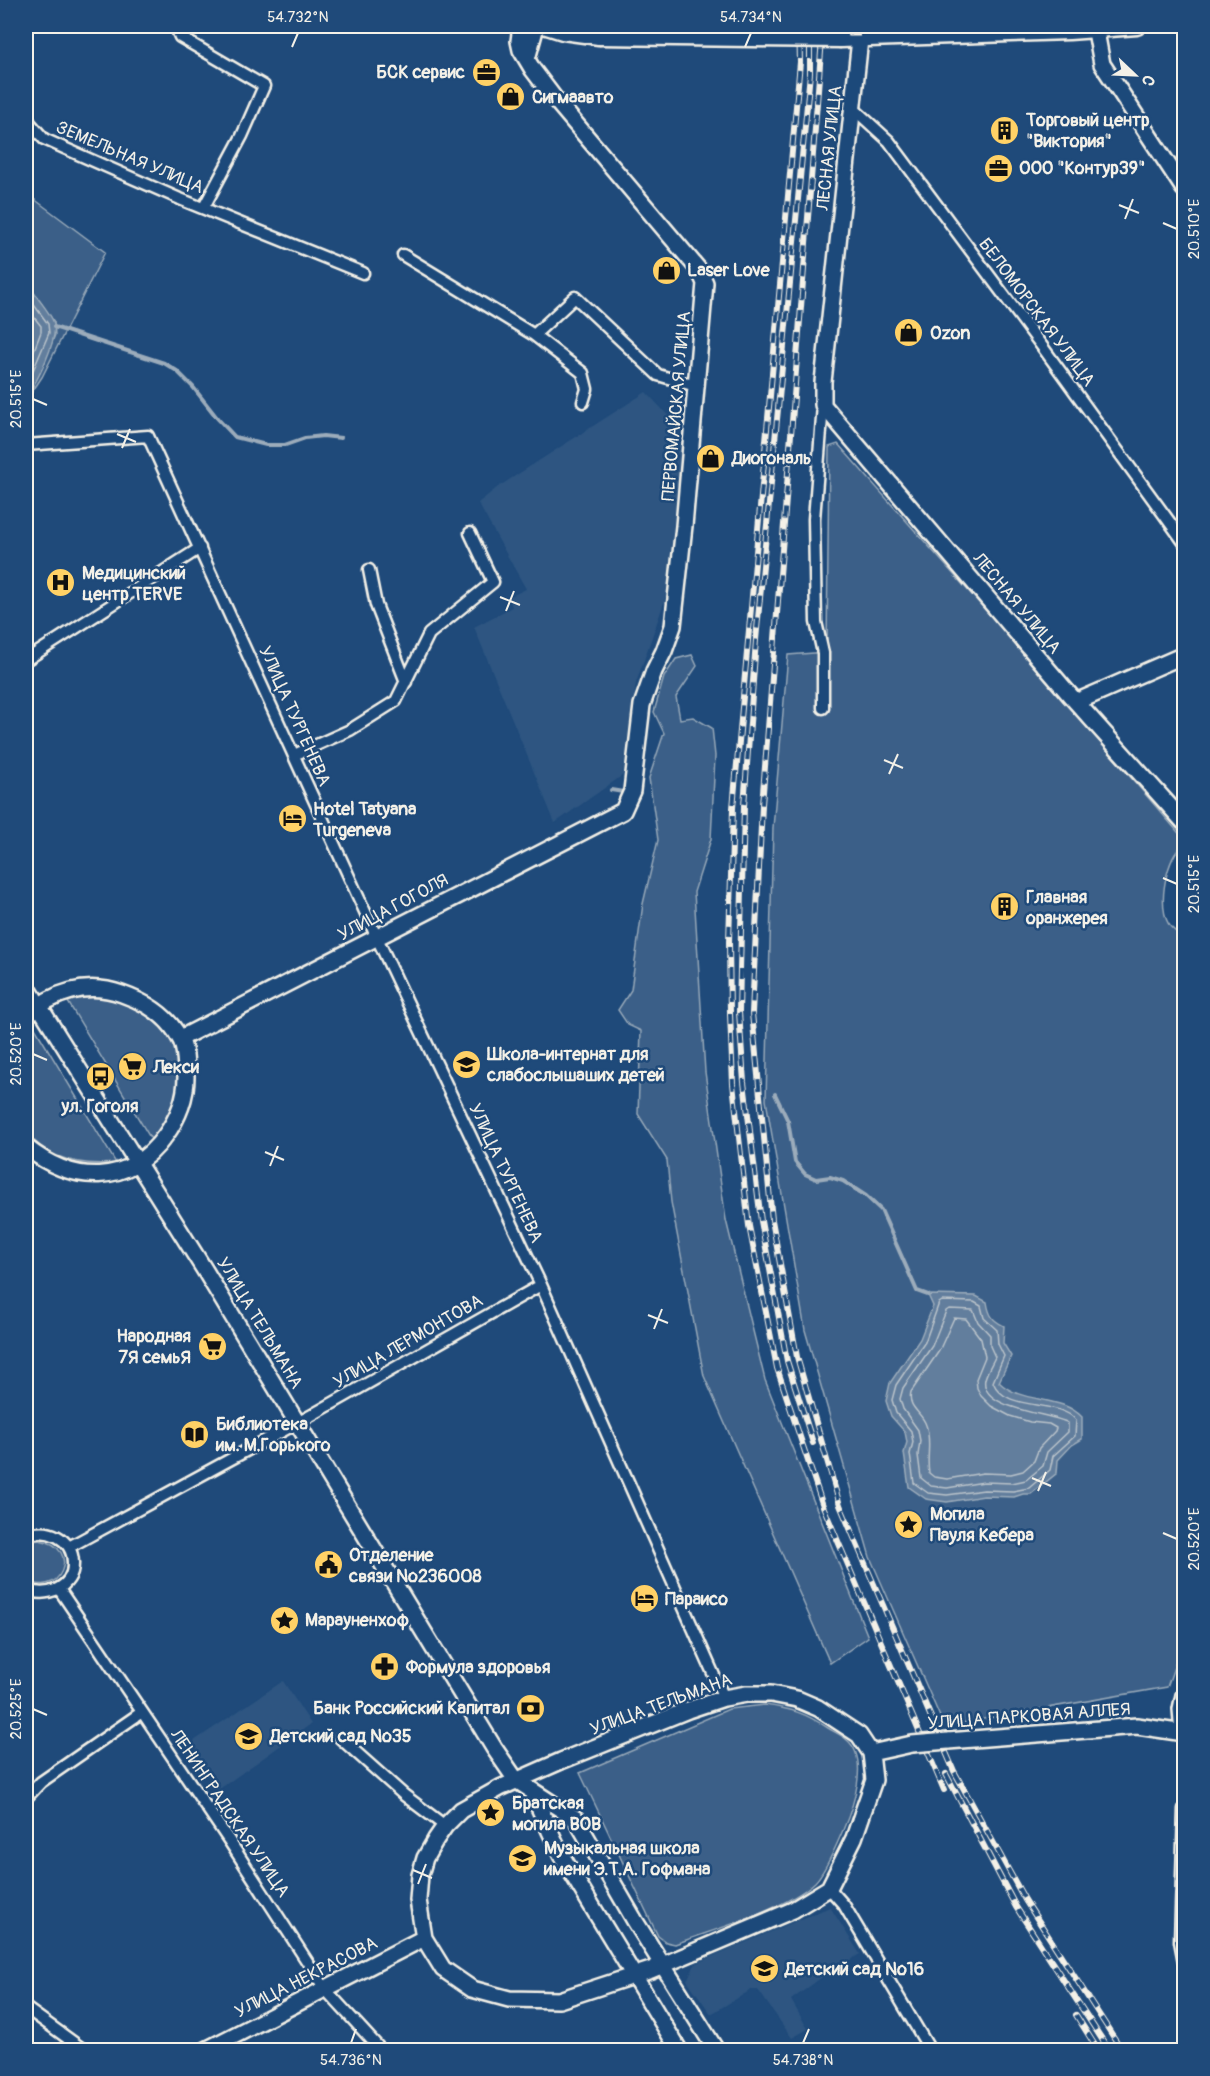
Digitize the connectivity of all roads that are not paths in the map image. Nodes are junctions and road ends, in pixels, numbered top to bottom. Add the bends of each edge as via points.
1 (178, 26) edge
2 (521, 26) edge
3 (537, 26) edge
4 (547, 26) edge
5 (790, 26) edge
6 (894, 26) edge
7 (1137, 26) edge
8 (1095, 27) edge
9 (860, 33) edge
10 (527, 59) junction
11 (854, 109) junction
12 (26, 114) edge
13 (1185, 189) edge
14 (204, 207) junction
15 (403, 255) dead end
16 (363, 273) dead end
17 (534, 335) junction
18 (696, 386) junction
19 (583, 402) dead end
20 (823, 405) junction
21 (26, 445) edge
22 (470, 533) dead end
23 (1185, 542) edge
24 (200, 548) junction
25 (369, 570) dead end
26 (1185, 655) edge
27 (26, 660) edge
28 (406, 682) junction
29 (1076, 702) junction
30 (823, 708) dead end
31 (294, 755) junction
32 (623, 811) joint
33 (1185, 822) edge
34 (377, 938) junction
35 (26, 985) edge
36 (39, 1006) junction
37 (26, 1016) edge
38 (181, 1038) junction
39 (26, 1147) edge
40 (138, 1162) junction
41 (541, 1285) junction
42 (297, 1422) junction
43 (26, 1536) edge
44 (69, 1547) junction
45 (59, 1588) junction
46 (26, 1589) edge
47 (1185, 1695) edge
48 (724, 1698) junction
49 (142, 1712) junction
50 (1184, 1737) edge
51 (340, 1738) dead end
52 (871, 1753) junction
53 (516, 1780) junction
54 (531, 1790) junction
55 (26, 1798) edge
56 (1185, 1809) edge
57 (445, 1826) junction
58 (829, 1888) junction
59 (424, 1938) junction
60 (1185, 1962) edge
61 (662, 1964) junction
62 (634, 1976) junction
63 (326, 1989) junction
64 (26, 2008) edge
65 (84, 2050) edge
66 (207, 2050) edge
67 (381, 2050) edge
68 (679, 2050) edge
69 (716, 2050) edge
70 (930, 2050) edge

1 - 14 street, ЗЕМЕЛЬНАЯ УЛИЦА via 180,38 264,86
2 - 10 street, ПЕРВОМАЙСКАЯ УЛИЦА via 519,41
3 - 10 street
4 - 9 main road, bridge via 598,36
5 - 9 main road, bridge
6 - 9 main road
7 - 8 main road
8 - 9 main road
8 - 13 street via 1102,64
9 - 11 street, ЛЕСНАЯ УЛИЦА
10 - 18 street, ПЕРВОМАЙСКАЯ УЛИЦА via 558,103 699,270 705,283 705,298
11 - 20 street, ЛЕСНАЯ УЛИЦА
11 - 23 street, БЕЛОМОРСКАЯ УЛИЦА via 889,141
12 - 14 street, ЗЕМЕЛЬНАЯ УЛИЦА via 44,139
14 - 16 street
15 - 17 street
17 - 18 street via 575,297 658,375
17 - 19 street via 583,373 587,389
18 - 32 street, ПЕРВОМАЙСКАЯ УЛИЦА via 673,626 642,705 632,791
20 - 29 street, ЛЕСНАЯ УЛИЦА
20 - 30 street, ЛЕСНАЯ УЛИЦА via 814,519
21 - 24 street, УЛИЦА ТУРГЕНЕВА via 148,436
22 - 28 street via 494,582 429,634
24 - 27 street
24 - 31 street, УЛИЦА ТУРГЕНЕВА
25 - 28 street via 376,605
26 - 29 street
28 - 31 street via 396,701 350,730
29 - 33 street, ЛЕСНАЯ УЛИЦА
31 - 34 street, УЛИЦА ТУРГЕНЕВА
32 - 34 street, УЛИЦА ГОГОЛЯ
34 - 38 street, УЛИЦА ГОГОЛЯ
34 - 41 street, УЛИЦА ТУРГЕНЕВА
35 - 36 street, УЛИЦА ТЕЛЬМАНА
36 - 37 street
36 - 38 street via 67,992 96,987 113,990 138,999 158,1013
36 - 40 street, УЛИЦА ТЕЛЬМАНА
38 - 40 street via 186,1067 182,1105 160,1143
39 - 40 street via 51,1164 86,1174 110,1174
40 - 42 street, УЛИЦА ТЕЛЬМАНА
41 - 42 street, УЛИЦА ЛЕРМОНТОВА
41 - 48 street, УЛИЦА ТУРГЕНЕВА
42 - 44 street, УЛИЦА ЛЕРМОНТОВА
42 - 53 street, УЛИЦА ТЕЛЬМАНА
43 - 44 street via 33,1532 55,1534
44 - 45 street via 74,1563 69,1578
45 - 46 street via 49,1593
45 - 49 street, ЛЕНИНГРАДСКАЯ УЛИЦА
47 - 50 street via 1181,1709
48 - 52 street, УЛИЦА ТЕЛЬМАНА via 771,1694 797,1699 859,1735
48 - 53 street, УЛИЦА ТЕЛЬМАНА
49 - 55 street via 41,1782
49 - 63 street, ЛЕНИНГРАДСКАЯ УЛИЦА
50 - 52 street, УЛИЦА ПАРКОВАЯ АЛЛЕЯ, bridge via 1137,1726 912,1744
51 - 57 street
52 - 58 street via 874,1780 854,1839
53 - 54 street, УЛИЦА ТЕЛЬМАНА
53 - 57 street, УЛИЦА ТЕЛЬМАНА via 461,1810
54 - 61 street, УЛИЦА ТЕЛЬМАНА via 576,1819
54 - 62 street via 561,1855
56 - 60 street via 1180,1941
57 - 59 street, УЛИЦА ТЕЛЬМАНА via 425,1858 420,1875 418,1900
58 - 61 street, УЛИЦА ТЕЛЬМАНА via 793,1910
58 - 70 street via 844,1905
59 - 62 street, УЛИЦА ТЕЛЬМАНА via 442,1969 472,1989 509,1999 558,2000
59 - 63 street, УЛИЦА НЕКРАСОВА
61 - 62 street, УЛИЦА ТЕЛЬМАНА
61 - 69 street, УЛИЦА ТЕЛЬМАНА
62 - 68 street
63 - 66 street, УЛИЦА НЕКРАСОВА
63 - 67 street, ЛЕНИНГРАДСКАЯ УЛИЦА
64 - 65 street

